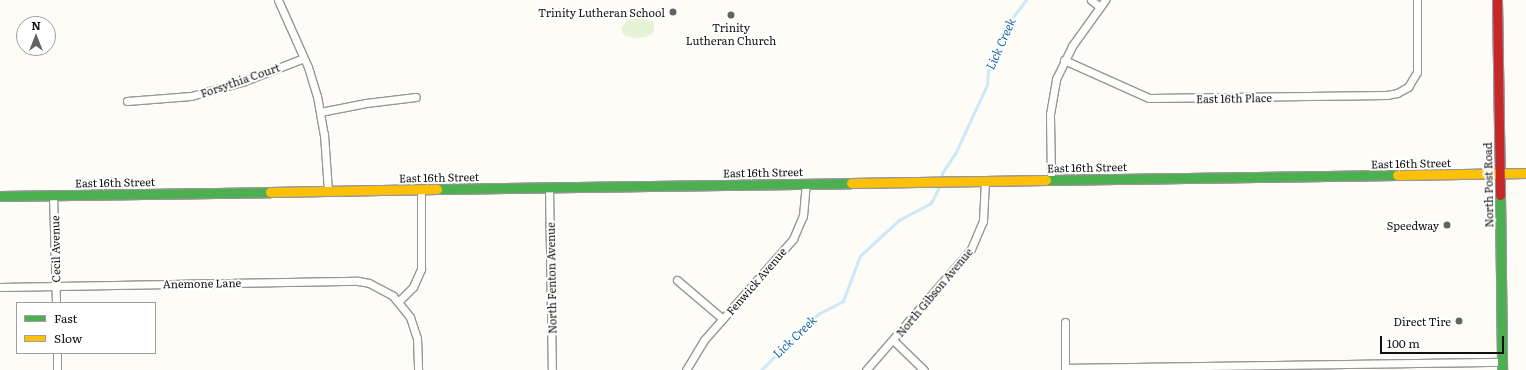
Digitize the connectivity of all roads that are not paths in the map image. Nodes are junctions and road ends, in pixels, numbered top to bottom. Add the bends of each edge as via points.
1 (278, 0) edge
2 (1091, 0) edge
3 (1105, 0) edge
4 (1417, 0) edge
5 (1497, 0) edge
6 (1100, 7) junction
7 (304, 58) junction
8 (1064, 60) junction
9 (416, 97) dead end
10 (127, 101) dead end
11 (320, 112) junction
12 (1500, 173) junction
13 (1526, 173) edge
14 (985, 180) junction
15 (1051, 180) junction
16 (806, 183) junction
17 (549, 187) junction
18 (421, 189) junction
19 (328, 190) junction
20 (53, 195) junction
21 (0, 196) edge
22 (677, 280) dead end
23 (55, 286) junction
24 (0, 287) edge
25 (399, 301) junction
26 (56, 302) edge
27 (723, 319) junction
28 (1065, 322) dead end
29 (893, 340) junction
30 (57, 354) edge
31 (1502, 366) edge
32 (1214, 368) edge
33 (1065, 369) edge
34 (57, 370) edge
35 (418, 370) edge
36 (552, 370) edge
37 (686, 370) edge
38 (866, 370) edge
39 (924, 370) edge

1 - 7 street
2 - 6 street
3 - 6 street
4 - 8 street, East 16th Place via 1418,64 1410,84 1397,93 1387,95 1156,99 1137,95
5 - 12 street, North Post Road
6 - 8 street
7 - 10 street, Forsythia Court via 242,82 191,96
7 - 11 street
8 - 15 street via 1051,106
9 - 11 street via 366,102
11 - 19 street
12 - 13 street, East 16th Street
12 - 15 street, East 16th Street
12 - 31 street, North Post Road
14 - 15 street, East 16th Street
14 - 16 street, East 16th Street
14 - 29 street, North Gibson Avenue via 984,213 971,249
16 - 17 street, East 16th Street
16 - 27 street, Fenwick Avenue via 804,212 793,239
17 - 18 street, East 16th Street
17 - 36 street, North Fenton Avenue
18 - 19 street, East 16th Street
18 - 25 street via 422,265 413,287
19 - 20 street, East 16th Street
20 - 21 street, East 16th Street
20 - 23 street, Cecil Avenue
22 - 27 street
23 - 24 street, Anemone Lane
23 - 25 street, Anemone Lane via 358,281 376,286
23 - 26 street, Cecil Avenue
25 - 35 street via 416,331
27 - 37 street, Fenwick Avenue via 700,347
28 - 33 street
29 - 38 street, North Gibson Avenue
29 - 39 street
30 - 34 street
31 - 32 street
32 - 33 street

